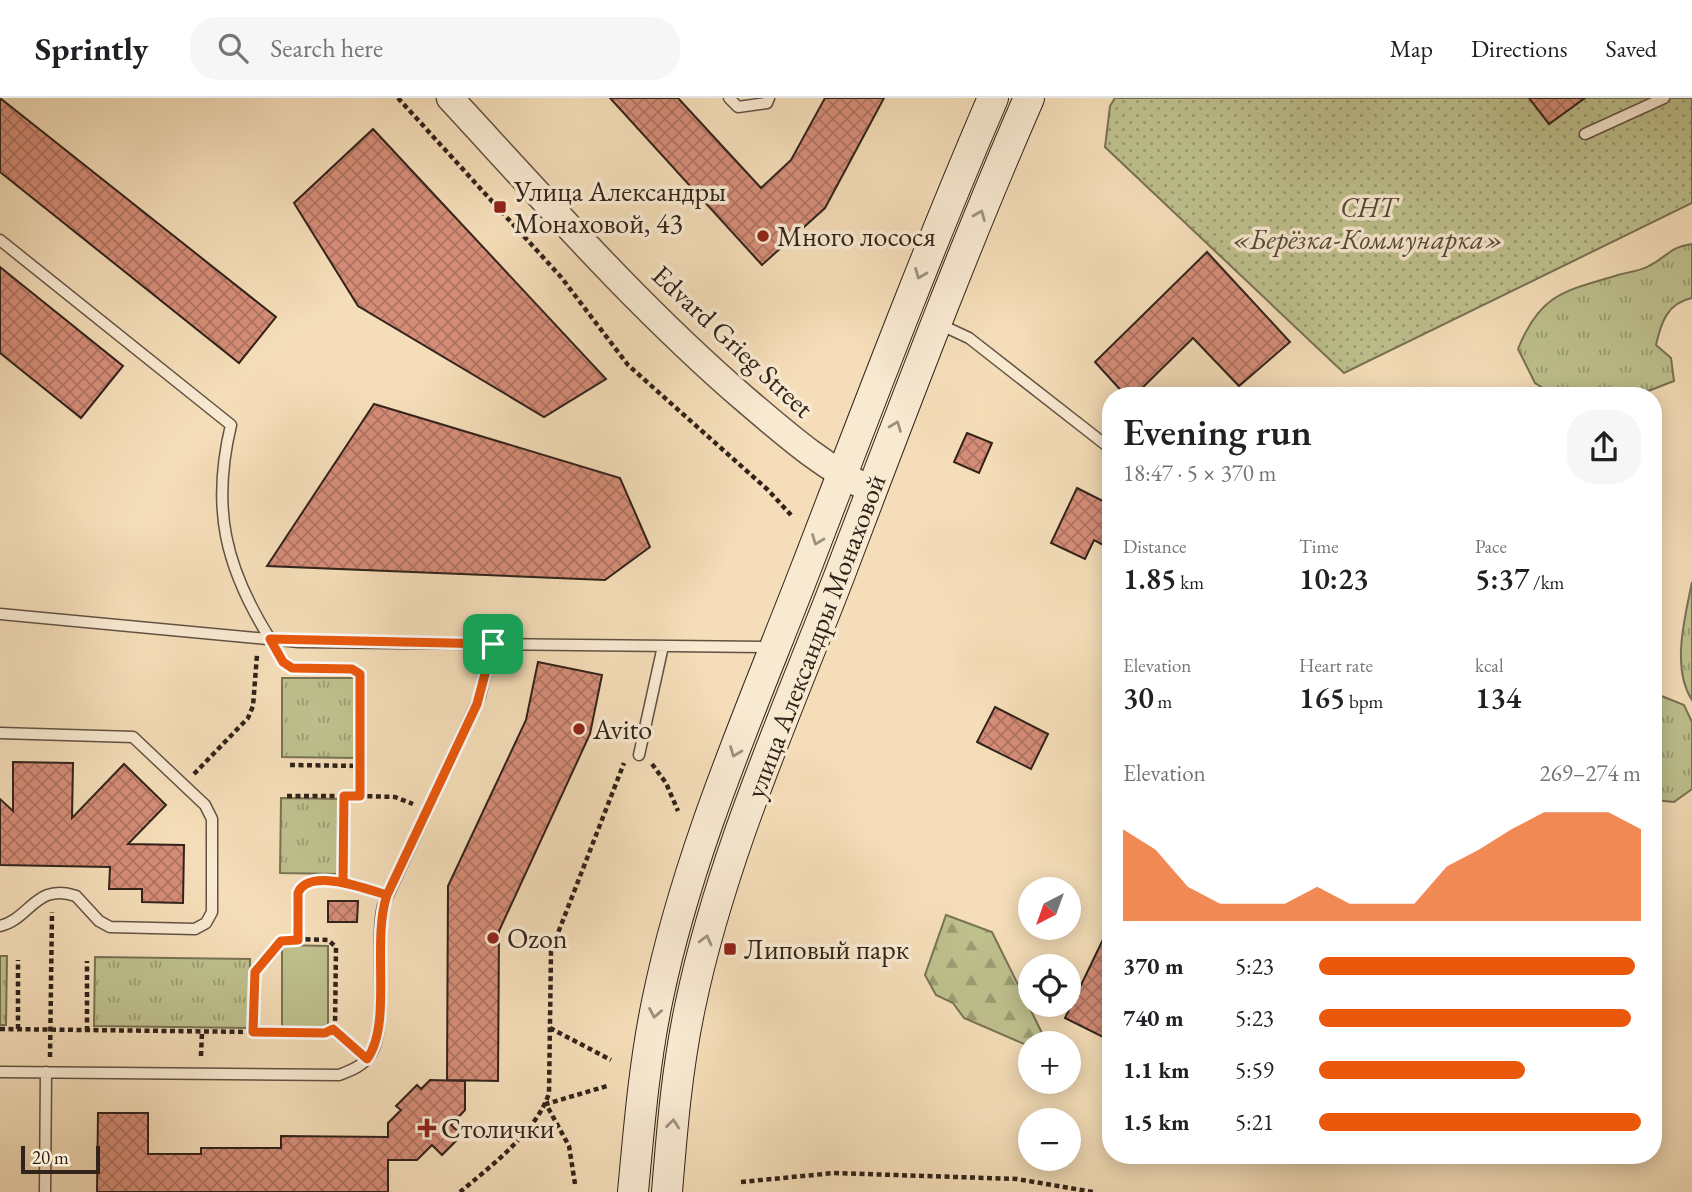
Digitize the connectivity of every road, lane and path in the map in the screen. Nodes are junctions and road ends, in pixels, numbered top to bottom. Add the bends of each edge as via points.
1 (398, 98) edge
2 (450, 98) edge
3 (729, 98) edge
4 (769, 98) edge
5 (993, 98) edge
6 (1029, 98) edge
7 (1664, 98) edge
8 (1585, 134) dead end
9 (0, 240) edge
10 (937, 323) junction
11 (1102, 442) edge
12 (841, 476) junction
13 (872, 490) junction
14 (791, 515) dead end
15 (0, 614) edge
16 (270, 639) junction
17 (493, 644) junction
18 (663, 646) junction
19 (775, 647) junction
20 (257, 655) dead end
21 (0, 733) edge
22 (639, 755) junction
23 (290, 765) dead end
24 (361, 766) junction
25 (184, 785) junction
26 (287, 796) dead end
27 (344, 796) junction
28 (360, 796) junction
29 (426, 810) junction
30 (678, 811) dead end
31 (343, 882) junction
32 (52, 894) junction
33 (387, 895) junction
34 (0, 926) edge
35 (298, 940) junction
36 (18, 960) dead end
37 (87, 961) dead end
38 (550, 1028) junction
39 (0, 1029) edge
40 (333, 1029) junction
41 (18, 1030) junction
42 (51, 1030) junction
43 (87, 1031) junction
44 (253, 1032) junction
45 (367, 1059) junction
46 (611, 1060) dead end
47 (0, 1072) edge
48 (48, 1072) junction
49 (607, 1087) dead end
50 (546, 1104) junction
51 (741, 1182) dead end
52 (575, 1184) dead end
53 (45, 1192) edge
54 (460, 1192) edge
55 (634, 1192) edge
56 (667, 1192) edge
57 (1093, 1192) edge

1 - 14 path via 561,277 628,365
2 - 12 street, Edvard Grieg Street via 696,356 810,455
3 - 4 lane via 738,107 767,103
5 -> 12 main road, улица Александры Монаховой
10 -> 6 main road, улица Александры Монаховой
7 - 8 lane
9 - 16 lane via 231,425 222,461 223,526 242,586
10 - 11 lane via 969,338
13 -> 10 main road, улица Александры Монаховой
12 - 13 street, Edvard Grieg Street
12 -> 19 main road, улица Александры Монаховой
56 -> 13 main road, улица Александры Монаховой via 681,1054 710,927 746,817
15 - 16 lane
16 - 17 lane
16 - 24 path via 283,662 292,668 352,669 360,674
17 - 18 lane
17 - 29 lane via 480,696
18 - 19 lane
18 - 22 lane
19 -> 55 main road, улица Александры Монаховой via 714,806 678,918 647,1055
20 - 25 path via 248,718
21 - 25 lane via 128,735
22 - 30 path via 661,775
22 - 38 path via 620,768 554,943
23 - 24 path
24 - 28 path
25 - 32 lane via 212,819 212,912 202,926 110,927 76,896
26 - 27 path
27 - 28 path
27 - 31 path
28 - 29 path via 395,797
29 - 33 lane
31 - 33 path
31 - 35 path via 308,881 301,886
32 - 34 lane
32 - 42 path
33 - 45 lane via 379,931 378,1035
35 - 40 path via 326,940 336,947
35 - 44 path via 281,941 255,972
36 - 41 path
37 - 43 path
38 - 46 path
38 - 50 path
39 - 41 path
40 - 44 path via 325,1033
40 - 45 path
41 - 42 path
42 - 43 path
42 - 48 path
43 - 44 path
45 - 48 lane via 339,1075
47 - 48 lane
48 - 53 lane
49 - 50 path
50 - 52 path via 566,1139
50 - 54 path via 516,1140
51 - 57 path via 847,1173 1017,1179

